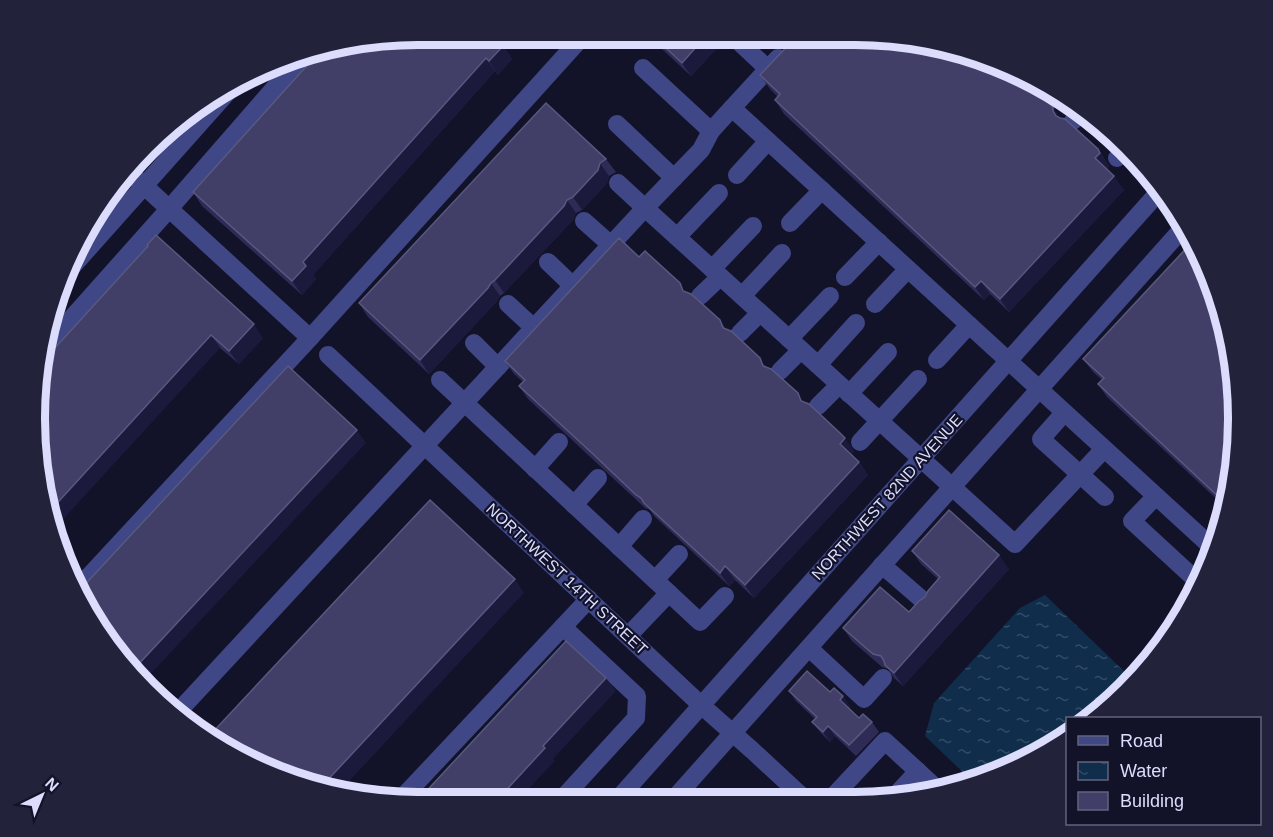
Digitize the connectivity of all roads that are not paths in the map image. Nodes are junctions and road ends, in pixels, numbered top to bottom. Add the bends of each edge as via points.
1 (575, 45) edge
2 (742, 45) edge
3 (790, 45) edge
4 (293, 67) edge
5 (644, 68) dead end
6 (768, 69) junction
7 (217, 105) edge
8 (732, 108) junction
9 (617, 124) dead end
10 (711, 131) junction
11 (768, 141) junction
12 (736, 175) dead end
13 (134, 177) edge
14 (674, 178) junction
15 (618, 183) dead end
16 (144, 186) junction
17 (822, 190) junction
18 (719, 193) dead end
19 (1155, 196) edge
20 (645, 208) junction
21 (170, 209) junction
22 (584, 221) dead end
23 (101, 222) edge
24 (790, 223) dead end
25 (753, 226) dead end
26 (1179, 233) edge
27 (677, 237) junction
28 (879, 242) junction
29 (611, 245) junction
30 (782, 253) dead end
31 (548, 262) dead end
32 (908, 269) junction
33 (716, 273) junction
34 (845, 277) dead end
35 (573, 286) junction
36 (700, 296) dead end
37 (830, 296) dead end
38 (742, 297) junction
39 (508, 304) dead end
40 (875, 304) dead end
41 (760, 313) junction
42 (856, 323) dead end
43 (969, 325) junction
44 (534, 328) junction
45 (740, 333) dead end
46 (54, 338) edge
47 (310, 338) junction
48 (474, 343) dead end
49 (795, 345) junction
50 (888, 352) dead end
51 (328, 355) dead end
52 (937, 360) dead end
53 (1008, 361) junction
54 (818, 365) junction
55 (498, 367) junction
56 (780, 371) dead end
57 (918, 379) dead end
58 (440, 380) dead end
59 (844, 389) junction
60 (1039, 390) junction
61 (465, 404) junction
62 (818, 406) dead end
63 (1064, 413) junction
64 (880, 422) junction
65 (559, 442) dead end
66 (860, 442) dead end
67 (425, 447) junction
68 (1104, 449) junction
69 (921, 459) junction
70 (535, 469) junction
71 (1080, 475) junction
72 (598, 478) dead end
73 (952, 487) junction
74 (1156, 496) junction
75 (1105, 497) dead end
76 (574, 505) junction
77 (643, 519) edge
78 (1207, 542) edge
79 (619, 547) junction
80 (679, 554) dead end
81 (882, 565) junction
82 (1192, 577) edge
83 (83, 582) edge
84 (662, 586) junction
85 (725, 596) dead end
86 (589, 599) junction
87 (926, 603) edge
88 (563, 627) junction
89 (628, 636) junction
90 (809, 648) junction
91 (883, 678) edge
92 (701, 705) junction
93 (182, 707) edge
94 (732, 733) junction
95 (918, 771) junction
96 (931, 784) edge
97 (901, 789) edge
98 (408, 792) edge
99 (568, 792) edge
100 (623, 792) edge
101 (685, 792) edge
102 (797, 792) edge
103 (837, 792) edge

1 - 47 street
2 - 6 street
3 - 6 street
4 - 21 street
5 - 10 street
6 - 8 street
7 - 16 street
8 - 10 street
8 - 11 street
9 - 14 street
10 - 14 street via 701,150
11 - 12 street
11 - 17 street
13 - 16 street
14 - 20 street
15 - 20 street
16 - 21 street
16 - 23 street
17 - 24 street
17 - 28 street
18 - 27 street
19 - 53 street, NORTHWEST 82ND AVENUE
20 - 27 street
20 - 29 street
21 - 46 street
21 - 47 street
22 - 29 street
25 - 33 street
26 - 60 street
27 - 33 street
28 - 32 street
28 - 34 street
29 - 35 street
30 - 38 street
31 - 35 street
32 - 40 street
32 - 43 street
33 - 36 street
33 - 38 street
35 - 44 street
37 - 49 street
38 - 41 street
39 - 44 street
41 - 45 street
41 - 49 street
42 - 54 street
43 - 52 street
43 - 53 street
44 - 55 street
47 - 83 street
48 - 55 street
49 - 54 street
49 - 56 street
50 - 59 street
51 - 67 street, NORTHWEST 14TH STREET
53 - 60 street
53 - 69 street, NORTHWEST 82ND AVENUE
54 - 59 street
55 - 61 street
57 - 64 street
58 - 61 street
59 - 62 street
59 - 64 street
60 - 63 street
60 - 73 street
61 - 67 street
61 - 70 street
63 - 68 street
63 - 71 street via 1041,439
64 - 66 street
64 - 69 street
65 - 70 street
67 - 86 street, NORTHWEST 14TH STREET
67 - 93 street
68 - 71 street
68 - 74 street
69 - 73 street
69 - 92 street, NORTHWEST 82ND AVENUE
70 - 76 street
71 - 73 street via 1015,544
71 - 75 street
72 - 76 street
73 - 81 street
74 - 78 street
74 - 82 street via 1132,521
76 - 79 street
77 - 79 street
79 - 84 street
80 - 84 street
81 - 87 street
81 - 90 street
84 - 85 street via 700,622
84 - 89 street
86 - 88 street
86 - 89 street, NORTHWEST 14TH STREET
88 - 98 street
88 - 99 street via 637,696 636,718
89 - 92 street, NORTHWEST 14TH STREET
90 - 91 street via 864,699
90 - 94 street
92 - 94 street, NORTHWEST 14TH STREET
92 - 100 street, NORTHWEST 82ND AVENUE
94 - 101 street
94 - 102 street, NORTHWEST 14TH STREET
95 - 96 street
95 - 97 street
95 - 103 street via 885,741

